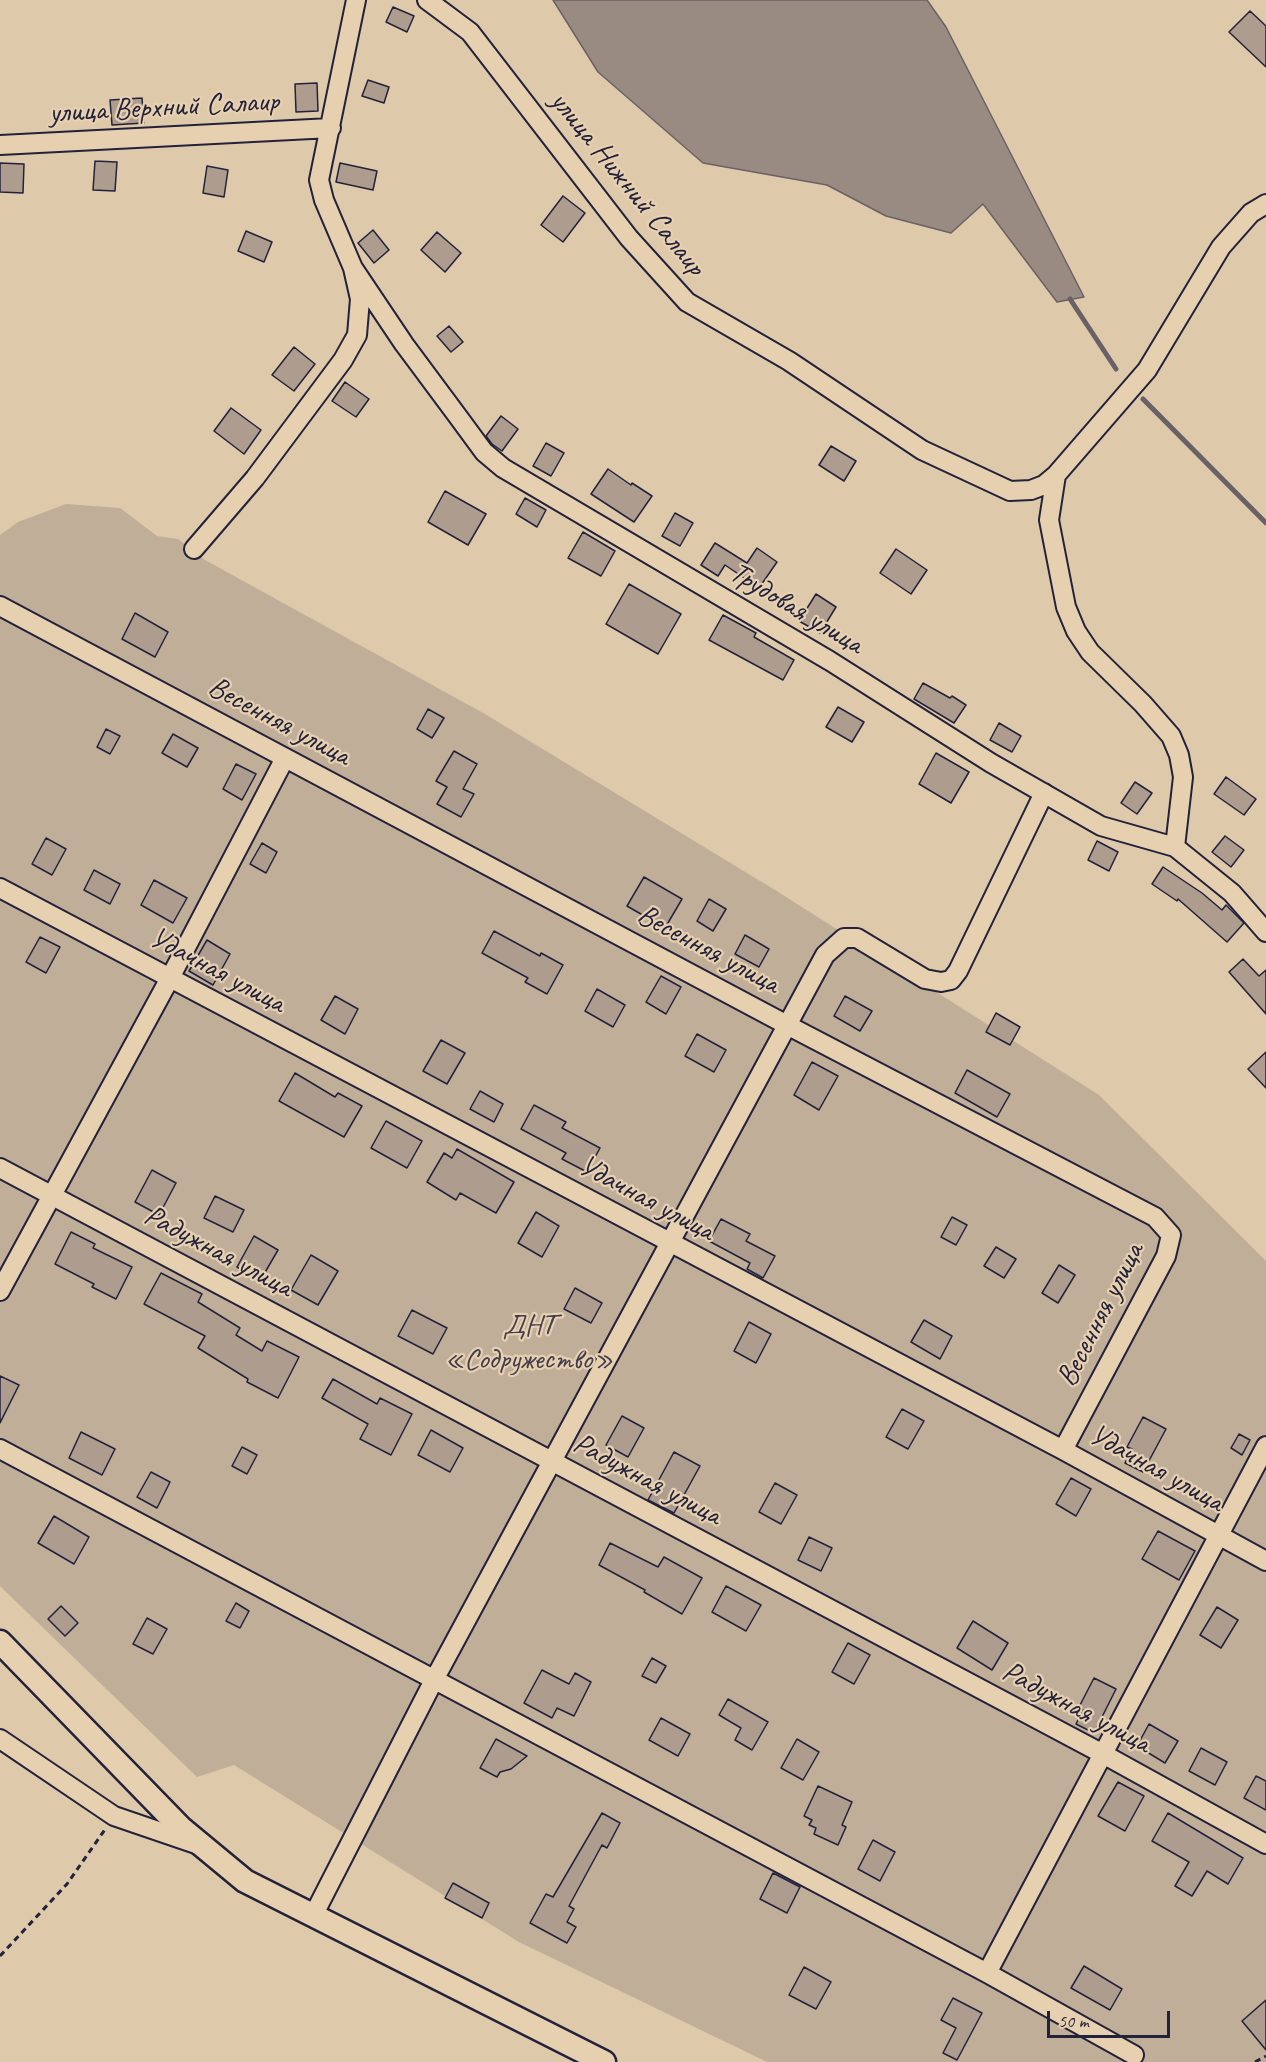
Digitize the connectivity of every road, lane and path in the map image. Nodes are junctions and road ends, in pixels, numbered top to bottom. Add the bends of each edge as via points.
1 (356, 0) edge
2 (427, 0) edge
3 (331, 128) junction
4 (0, 145) edge
5 (1266, 204) edge
6 (353, 268) junction
7 (1056, 475) junction
8 (194, 549) dead end
9 (0, 606) edge
10 (285, 758) junction
11 (1044, 793) junction
12 (1175, 847) junction
13 (0, 888) edge
14 (1266, 932) edge
15 (170, 978) junction
16 (787, 1025) junction
17 (0, 1168) edge
18 (51, 1195) junction
19 (669, 1243) junction
20 (0, 1291) edge
21 (1266, 1446) edge
22 (0, 1449) edge
23 (1063, 1450) junction
24 (552, 1462) junction
25 (1218, 1535) junction
26 (1266, 1561) edge
27 (0, 1642) edge
28 (434, 1680) junction
29 (0, 1739) edge
30 (1102, 1754) junction
31 (114, 1816) junction
32 (1266, 1844) edge
33 (203, 1846) junction
34 (313, 1916) junction
35 (0, 1956) edge
36 (987, 1973) junction
37 (1134, 2055) dead end
38 (1266, 2056) edge
39 (604, 2062) edge
40 (1256, 2062) edge

1 - 3 street
2 - 7 street, улица Нижний Салаир via 470,32 629,238 687,302 789,361 922,450 1010,491 1031,490
3 - 4 street, улица Верхний Салаир
3 - 6 street via 320,180 324,200
5 - 7 street via 1251,213 1221,247 1146,370
6 - 8 street via 360,299 357,335 343,360 255,478
6 - 11 street, Трудовая улица via 484,452 503,468
7 - 12 street via 1049,520 1066,607 1076,631 1090,652 1171,736 1179,755 1182,777
9 - 10 street, Весенняя улица
10 - 15 street
10 - 16 street, Весенняя улица
11 - 12 street, Трудовая улица via 1101,826
11 - 16 street via 951,980 925,980 857,938 844,938 825,955
12 - 14 street, Трудовая улица via 1232,893
13 - 15 street, Удачная улица
15 - 18 street
15 - 19 street, Удачная улица
16 - 19 street
16 - 23 street, Весенняя улица via 1155,1217 1171,1235 1166,1256
17 - 18 street, Радужная улица
18 - 20 street
18 - 24 street, Радужная улица
19 - 23 street, Удачная улица
19 - 24 street
21 - 25 street
22 - 28 street
23 - 25 street, Удачная улица
24 - 28 street
24 - 30 street, Радужная улица
25 - 26 street, Удачная улица
25 - 30 street
27 - 33 street
28 - 34 street
28 - 36 street
29 - 31 street
30 - 32 street, Радужная улица
30 - 36 street
31 - 33 street
31 - 35 path via 67,1884
33 - 34 street via 245,1881
34 - 39 street
36 - 37 street
38 - 40 path

